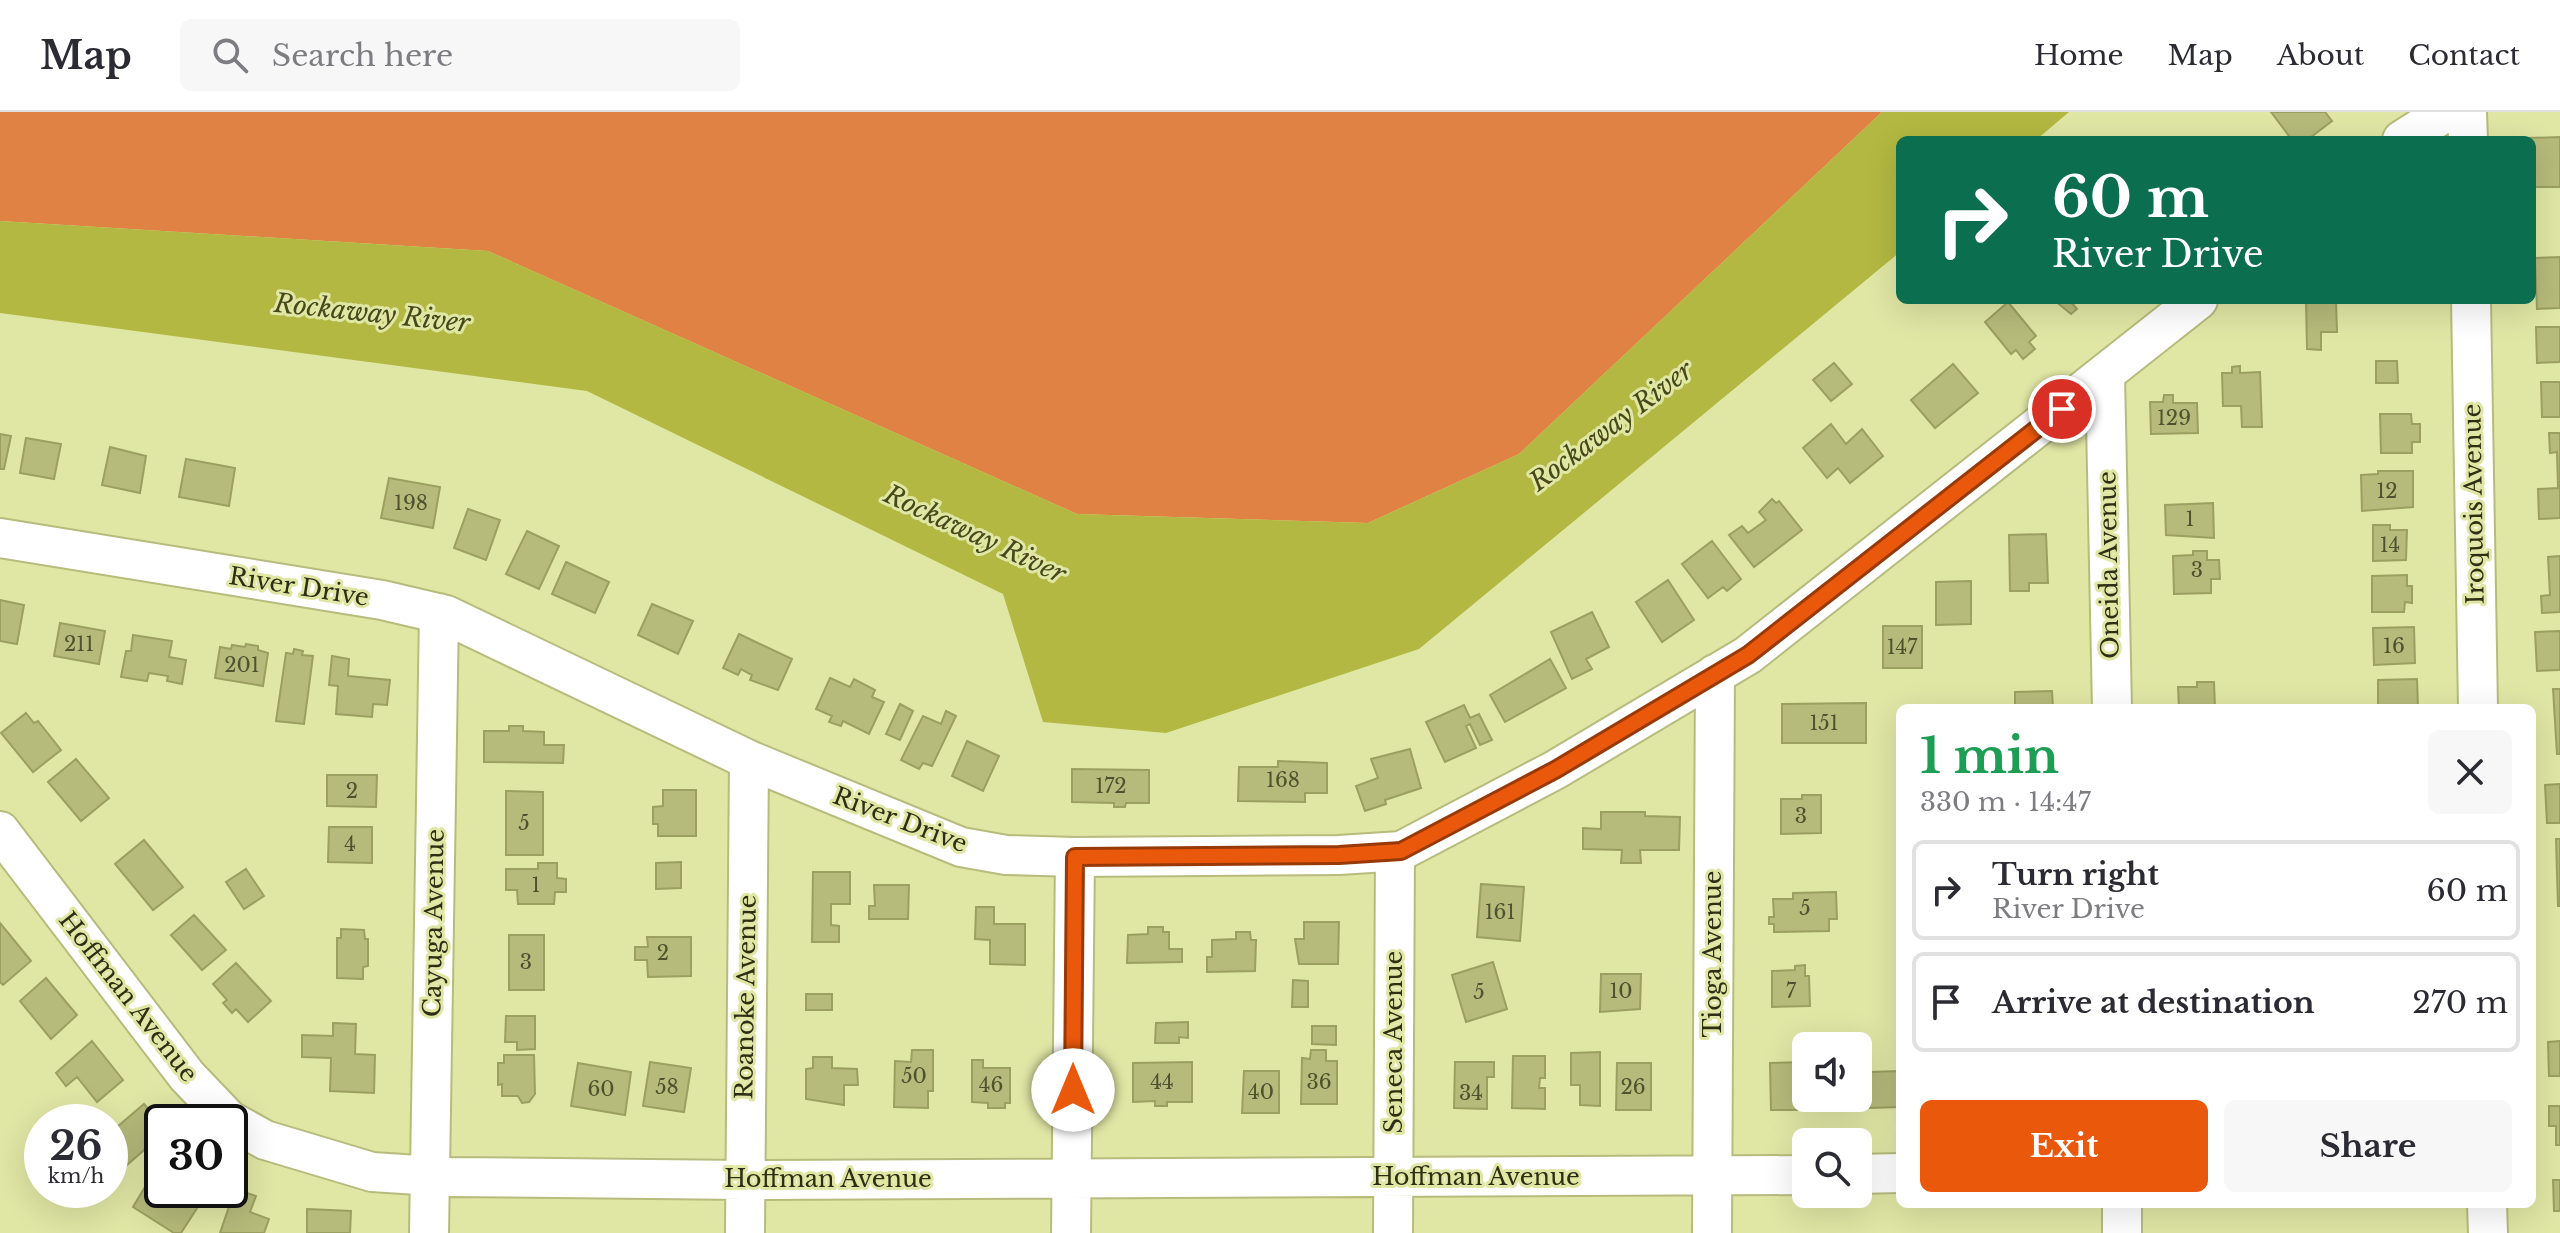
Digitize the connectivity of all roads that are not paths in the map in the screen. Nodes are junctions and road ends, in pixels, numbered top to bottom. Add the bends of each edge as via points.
1 (2446, 112) edge
2 (2467, 112) edge
3 (2408, 136) edge
4 (2468, 136) edge
5 (2193, 304) edge
6 (2471, 304) edge
7 (2105, 375) junction
8 (0, 538) edge
9 (439, 613) junction
10 (1715, 674) junction
11 (2112, 704) edge
12 (2478, 704) edge
13 (749, 760) junction
14 (0, 831) edge
15 (1395, 852) junction
16 (1075, 857) junction
17 (1896, 1173) edge
18 (1872, 1174) edge
19 (430, 1175) junction
20 (1792, 1175) edge
21 (1393, 1177) junction
22 (1712, 1177) junction
23 (1072, 1178) junction
24 (745, 1180) junction
25 (2122, 1208) edge
26 (2487, 1208) edge
27 (429, 1233) edge
28 (745, 1233) edge
29 (1071, 1233) edge
30 (1393, 1233) edge
31 (1712, 1233) edge
32 (2122, 1233) edge
33 (2488, 1233) edge

1 - 3 street
2 - 4 street
5 - 7 street, River Drive
6 - 12 street, Iroquois Avenue
7 - 10 street, River Drive via 1748,655
7 - 11 street, Oneida Avenue
8 - 9 street, River Drive
9 - 13 street, River Drive
9 - 19 street, Cayuga Avenue
10 - 15 street, River Drive via 1555,770
10 - 22 street, Tioga Avenue
13 - 16 street, River Drive via 961,847 1006,855
13 - 24 street, Roanoke Avenue
14 - 19 street, Hoffman Avenue via 187,1076 229,1120 306,1155 372,1172
15 - 16 street, River Drive
15 - 21 street, Seneca Avenue
16 - 23 street
17 - 18 street
19 - 24 street, Hoffman Avenue
19 - 27 street, Cayuga Avenue
20 - 22 street, Hoffman Avenue
21 - 22 street, Hoffman Avenue
21 - 23 street, Hoffman Avenue
21 - 30 street, Seneca Avenue
22 - 31 street, Tioga Avenue
23 - 24 street, Hoffman Avenue
23 - 29 street
24 - 28 street, Roanoke Avenue
25 - 32 street
26 - 33 street

